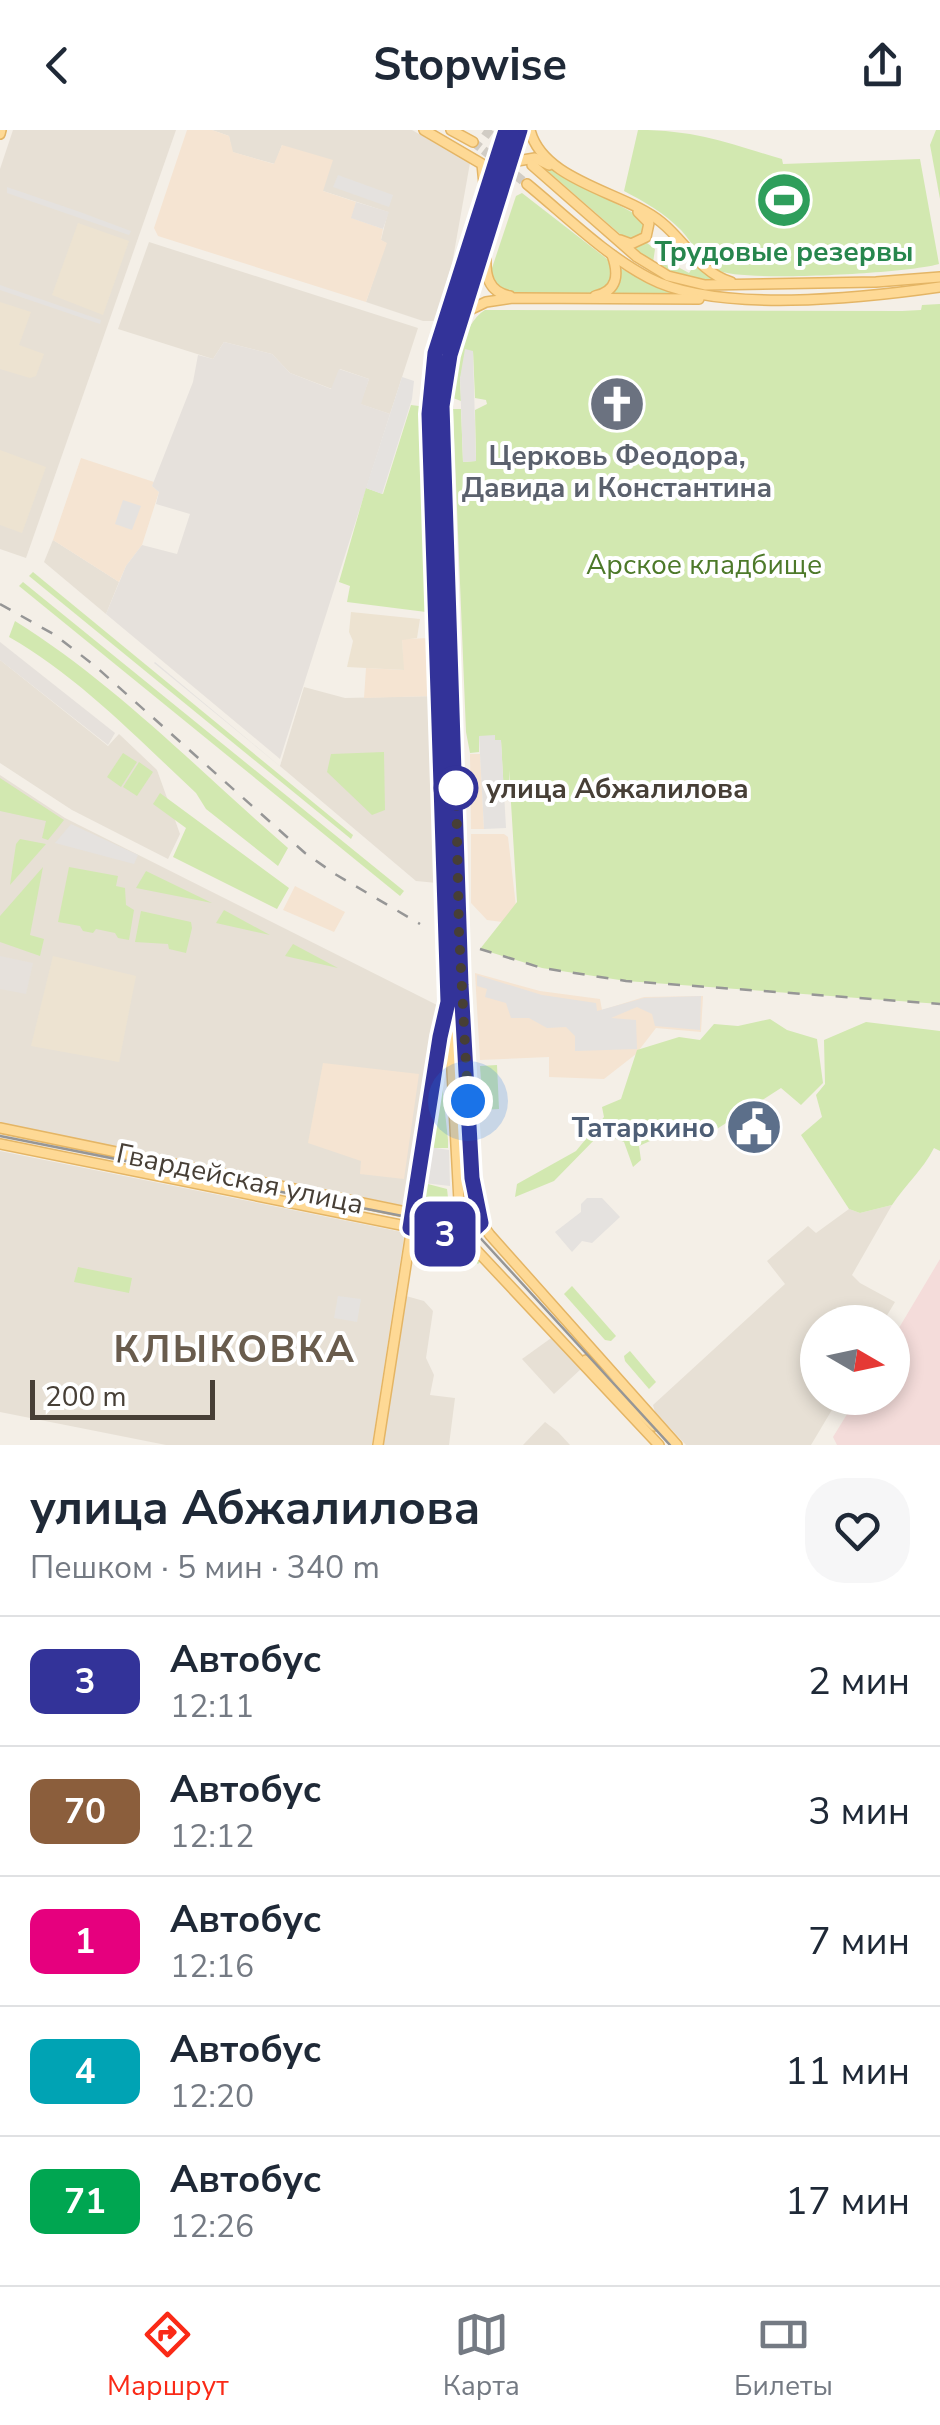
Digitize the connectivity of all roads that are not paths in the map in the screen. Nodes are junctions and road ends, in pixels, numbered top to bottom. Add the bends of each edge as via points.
1 (424, 130) edge
2 (451, 130) edge
3 (506, 130) edge
4 (520, 130) edge
5 (530, 130) edge
6 (473, 142) tunnel mouth
7 (511, 162) junction
8 (532, 165) dead end
9 (526, 184) tunnel mouth
10 (482, 200) junction
11 (601, 228) junction
12 (487, 240) junction
13 (611, 252) junction
14 (940, 277) edge
15 (743, 286) junction
16 (940, 288) edge
17 (747, 298) junction
18 (448, 310) junction
19 (464, 313) junction
20 (442, 330) junction
21 (457, 334) junction
22 (448, 1002) junction
23 (0, 1128) edge
24 (0, 1144) edge
25 (412, 1213) junction
26 (460, 1220) junction
27 (481, 1223) junction
28 (410, 1228) junction
29 (465, 1238) junction
30 (554, 1332) junction
31 (609, 1368) junction
32 (639, 1413) junction
33 (378, 1445) edge
34 (661, 1445) edge
35 (674, 1445) edge

1 - 10 main road via 482,164
2 - 6 main road
3 - 10 main road
4 - 7 main road
5 - 15 main road via 552,162 650,214 707,271
7 - 11 main road via 540,160 642,214 649,227 642,241 631,244
7 - 12 main road
8 - 11 main road
9 - 13 main road
10 - 18 main road
11 - 15 main road via 668,276
12 - 13 main road via 487,279 496,292 512,296 602,295 616,279
12 - 19 main road
13 - 17 main road via 673,288
14 - 15 main road
16 - 17 main road
17 - 19 main road via 513,298
18 - 19 main road
18 - 20 main road
19 - 21 main road
20 - 21 main road
20 - 22 main road via 429,414
21 - 27 main road via 446,372 443,426 461,985 472,1178
22 - 25 main road
22 - 26 main road
23 - 25 main road, Гвардейская улица
24 - 28 main road, Гвардейская улица
25 - 26 main road, Гвардейская улица
25 - 28 main road
26 - 27 main road, Гвардейская улица
26 - 29 main road
27 - 29 main road
27 - 31 main road
28 - 29 main road, Гвардейская улица
28 - 33 main road
29 - 30 main road
30 - 32 main road
30 - 34 main road
31 - 32 main road
31 - 35 main road
32 - 34 main road
32 - 35 main road

